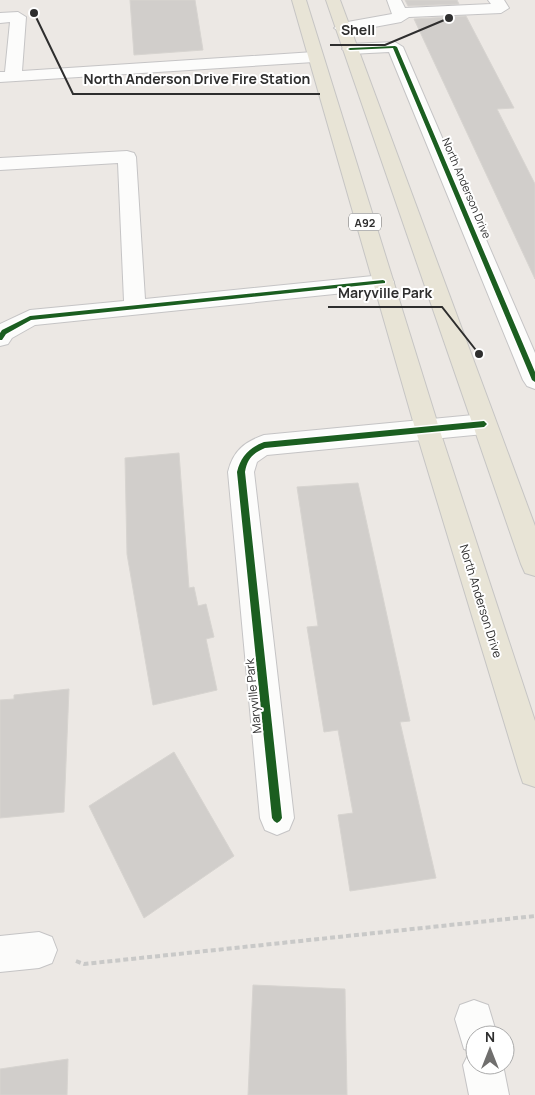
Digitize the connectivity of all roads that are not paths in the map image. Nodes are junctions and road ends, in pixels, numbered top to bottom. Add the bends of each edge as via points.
1 (299, 0) edge
2 (333, 0) edge
3 (496, 0) edge
4 (396, 7) edge
5 (0, 18) edge
6 (342, 28) junction
7 (350, 50) junction
8 (314, 57) junction
9 (7, 76) edge
10 (0, 164) edge
11 (384, 282) junction
12 (135, 308) junction
13 (0, 338) edge
14 (535, 380) edge
15 (484, 424) junction
16 (427, 428) junction
17 (535, 564) edge
18 (535, 771) edge
19 (277, 818) dead end
20 (39, 950) road end
21 (0, 954) edge
22 (485, 1075) edge
23 (489, 1095) edge

1 - 8 main road, North Anderson Drive / A92
2 - 6 main road
3 - 4 street via 502,8
4 - 6 street via 400,16
5 - 9 street via 18,17
6 - 7 main road
7 - 14 street, North Anderson Drive via 395,47
7 - 15 main road
8 - 9 street
8 - 11 main road, North Anderson Drive / A92
10 - 12 street via 127,157
11 - 12 street
11 - 16 main road, North Anderson Drive / A92
12 - 13 street via 30,318 4,332
15 - 16 street, Maryville Park
15 - 17 main road
16 - 18 main road, North Anderson Drive / A92
16 - 19 street, Maryville Park via 264,445 244,458 241,472
20 - 21 street
22 - 23 street

